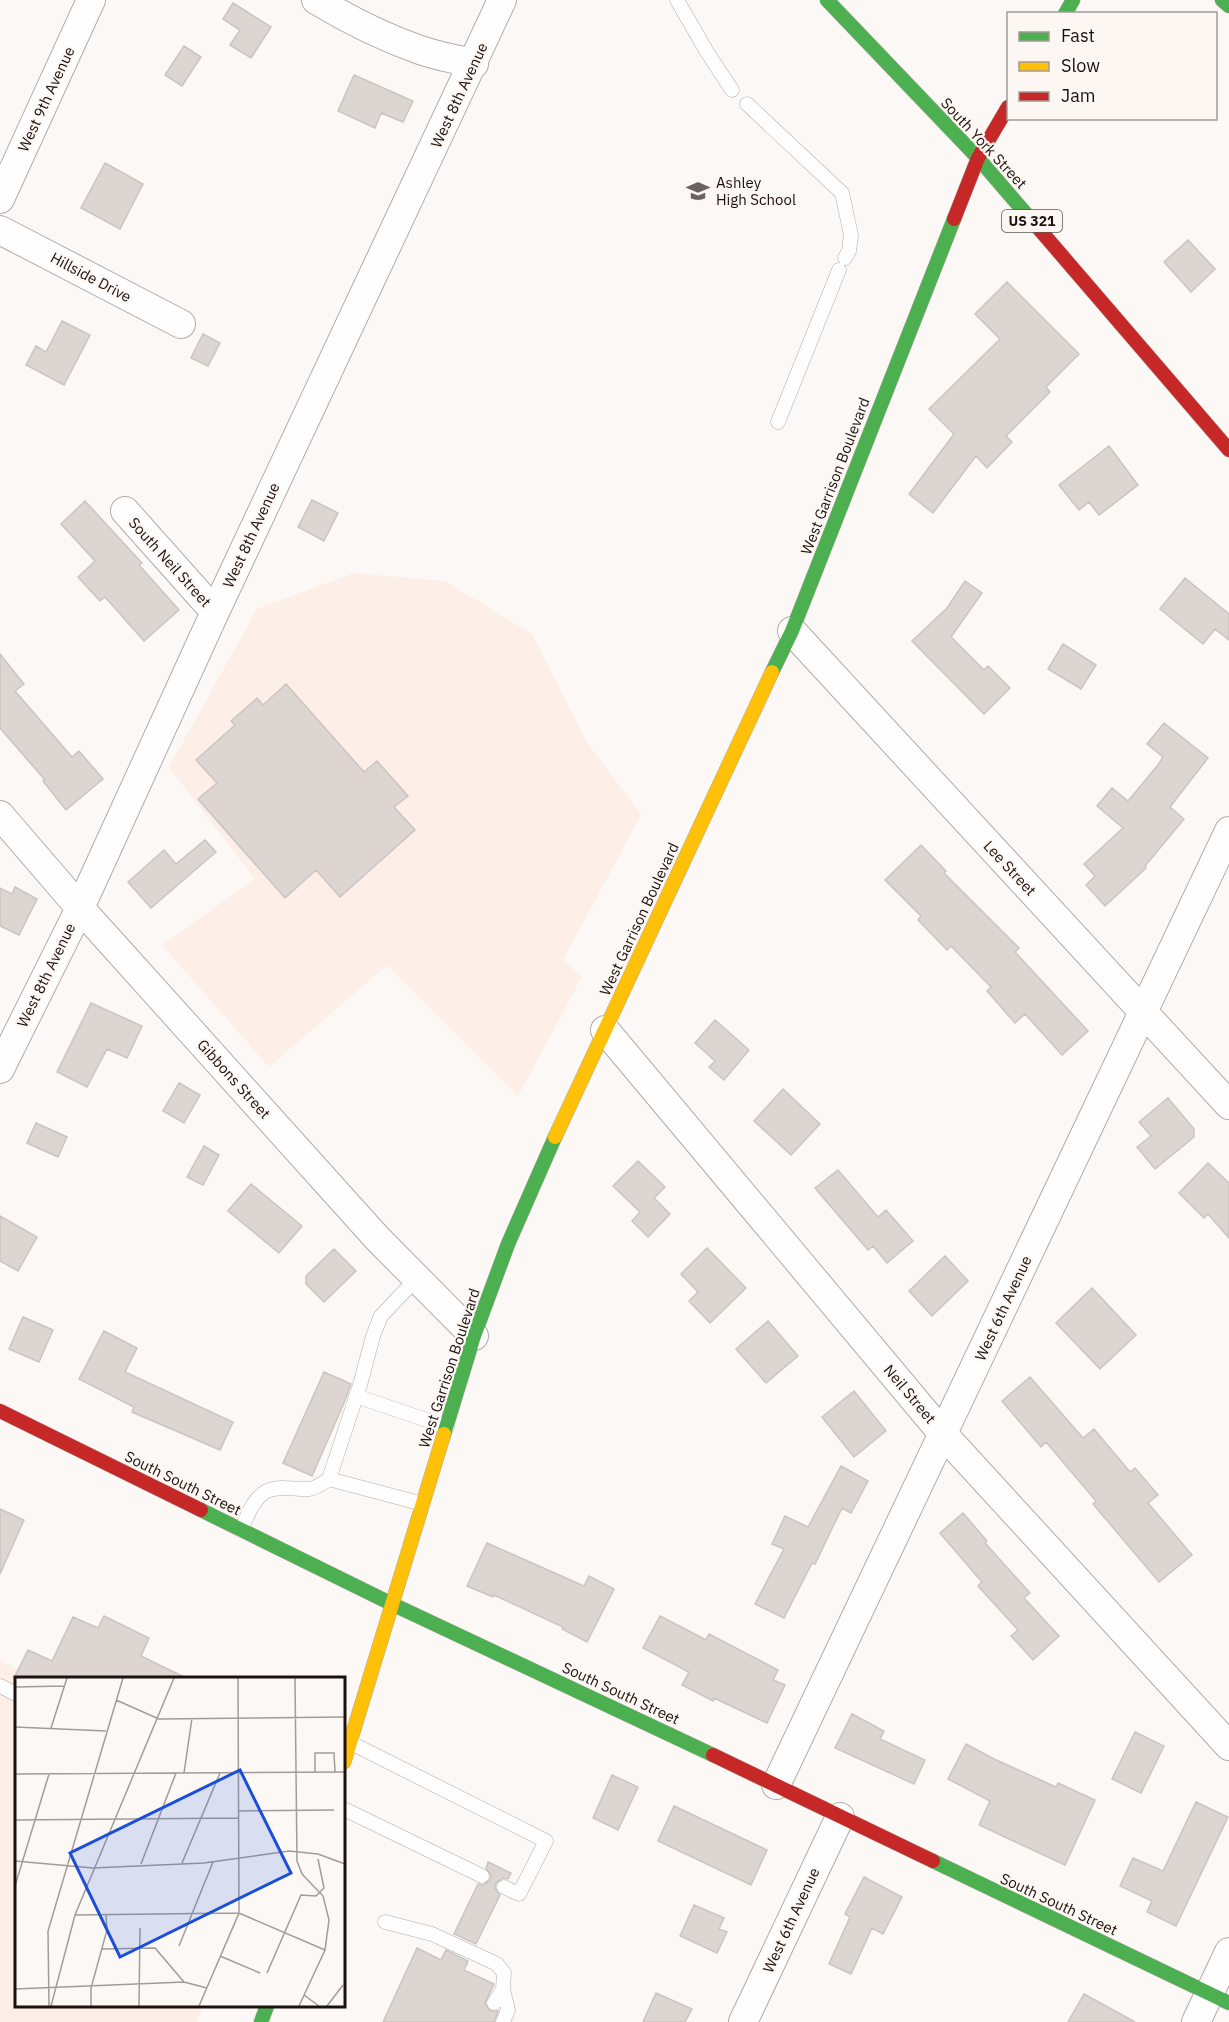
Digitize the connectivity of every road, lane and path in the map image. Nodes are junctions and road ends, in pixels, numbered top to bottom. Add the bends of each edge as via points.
1 (91, 0) edge
2 (316, 0) edge
3 (502, 0) edge
4 (677, 0) edge
5 (827, 0) edge
6 (1222, 0) edge
7 (1229, 6) edge
8 (474, 64) junction
9 (732, 90) dead end
10 (747, 104) dead end
11 (1007, 108) edge
12 (978, 158) junction
13 (0, 199) edge
14 (0, 230) edge
15 (181, 324) dead end
16 (778, 422) dead end
17 (1229, 450) edge
18 (124, 511) dead end
19 (215, 612) junction
20 (792, 631) junction
21 (0, 815) edge
22 (1229, 831) edge
23 (80, 908) junction
24 (1143, 1012) junction
25 (605, 1030) junction
26 (0, 1069) edge
27 (1229, 1105) edge
28 (417, 1278) junction
29 (474, 1336) junction
30 (356, 1396) junction
31 (0, 1411) edge
32 (447, 1427) junction
33 (943, 1434) junction
34 (329, 1479) junction
35 (423, 1504) junction
36 (241, 1530) junction
37 (392, 1604) junction
38 (0, 1686) edge
39 (15, 1694) edge
40 (349, 1742) junction
41 (1229, 1746) edge
42 (345, 1758) edge
43 (776, 1785) junction
44 (345, 1809) edge
45 (840, 1817) junction
46 (482, 1876) dead end
47 (504, 1887) dead end
48 (385, 1922) dead end
49 (1229, 1952) edge
50 (503, 1989) junction
51 (1219, 1998) edge
52 (494, 2003) dead end
53 (267, 2007) edge
54 (261, 2022) edge
55 (503, 2022) edge
56 (743, 2022) edge
57 (1196, 2022) edge

1 - 13 street, West 9th Avenue
2 - 8 street via 382,35 422,51
3 - 8 street, West 8th Avenue
4 - 9 lane
5 - 12 main road, South York Street / US 321
6 - 7 main road
8 - 19 street, West 8th Avenue
10 - 16 lane via 842,193 851,235 849,251
11 - 12 main road, West Garrison Boulevard
12 - 17 main road, South York Street / US 321
12 - 20 main road, West Garrison Boulevard
14 - 15 street, Hillside Drive
18 - 19 street, South Neil Street
19 - 23 street, West 8th Avenue
20 - 24 street, Lee Street
20 - 25 main road, West Garrison Boulevard
21 - 23 street, Gibbons Street
22 - 24 street, West 6th Avenue
23 - 26 street, West 8th Avenue
23 - 28 street, Gibbons Street via 369,1230
24 - 27 street, Lee Street
24 - 33 street, West 6th Avenue
25 - 29 main road, West Garrison Boulevard via 526,1199
25 - 33 street, Neil Street
28 - 29 street, Gibbons Street
28 - 30 lane via 381,1316
29 - 32 main road, West Garrison Boulevard
30 - 32 lane
30 - 34 lane
31 - 36 main road, South South Street
32 - 35 main road, West Garrison Boulevard
33 - 41 street, Neil Street
33 - 43 street, West 6th Avenue
34 - 35 lane
34 - 36 lane via 309,1489 267,1491 253,1505
35 - 37 main road, West Garrison Boulevard
36 - 37 main road, South South Street
37 - 40 main road, West Garrison Boulevard
37 - 43 main road, South South Street
38 - 39 lane
40 - 42 main road, West Garrison Boulevard
40 - 47 lane via 546,1841 519,1894
43 - 45 main road, South South Street
44 - 46 lane
45 - 51 main road, South South Street
45 - 56 street, West 6th Avenue
48 - 50 lane via 432,1934 497,1964 504,1973
49 - 51 street
50 - 52 lane
50 - 55 lane via 508,2010
51 - 57 street
53 - 54 main road

